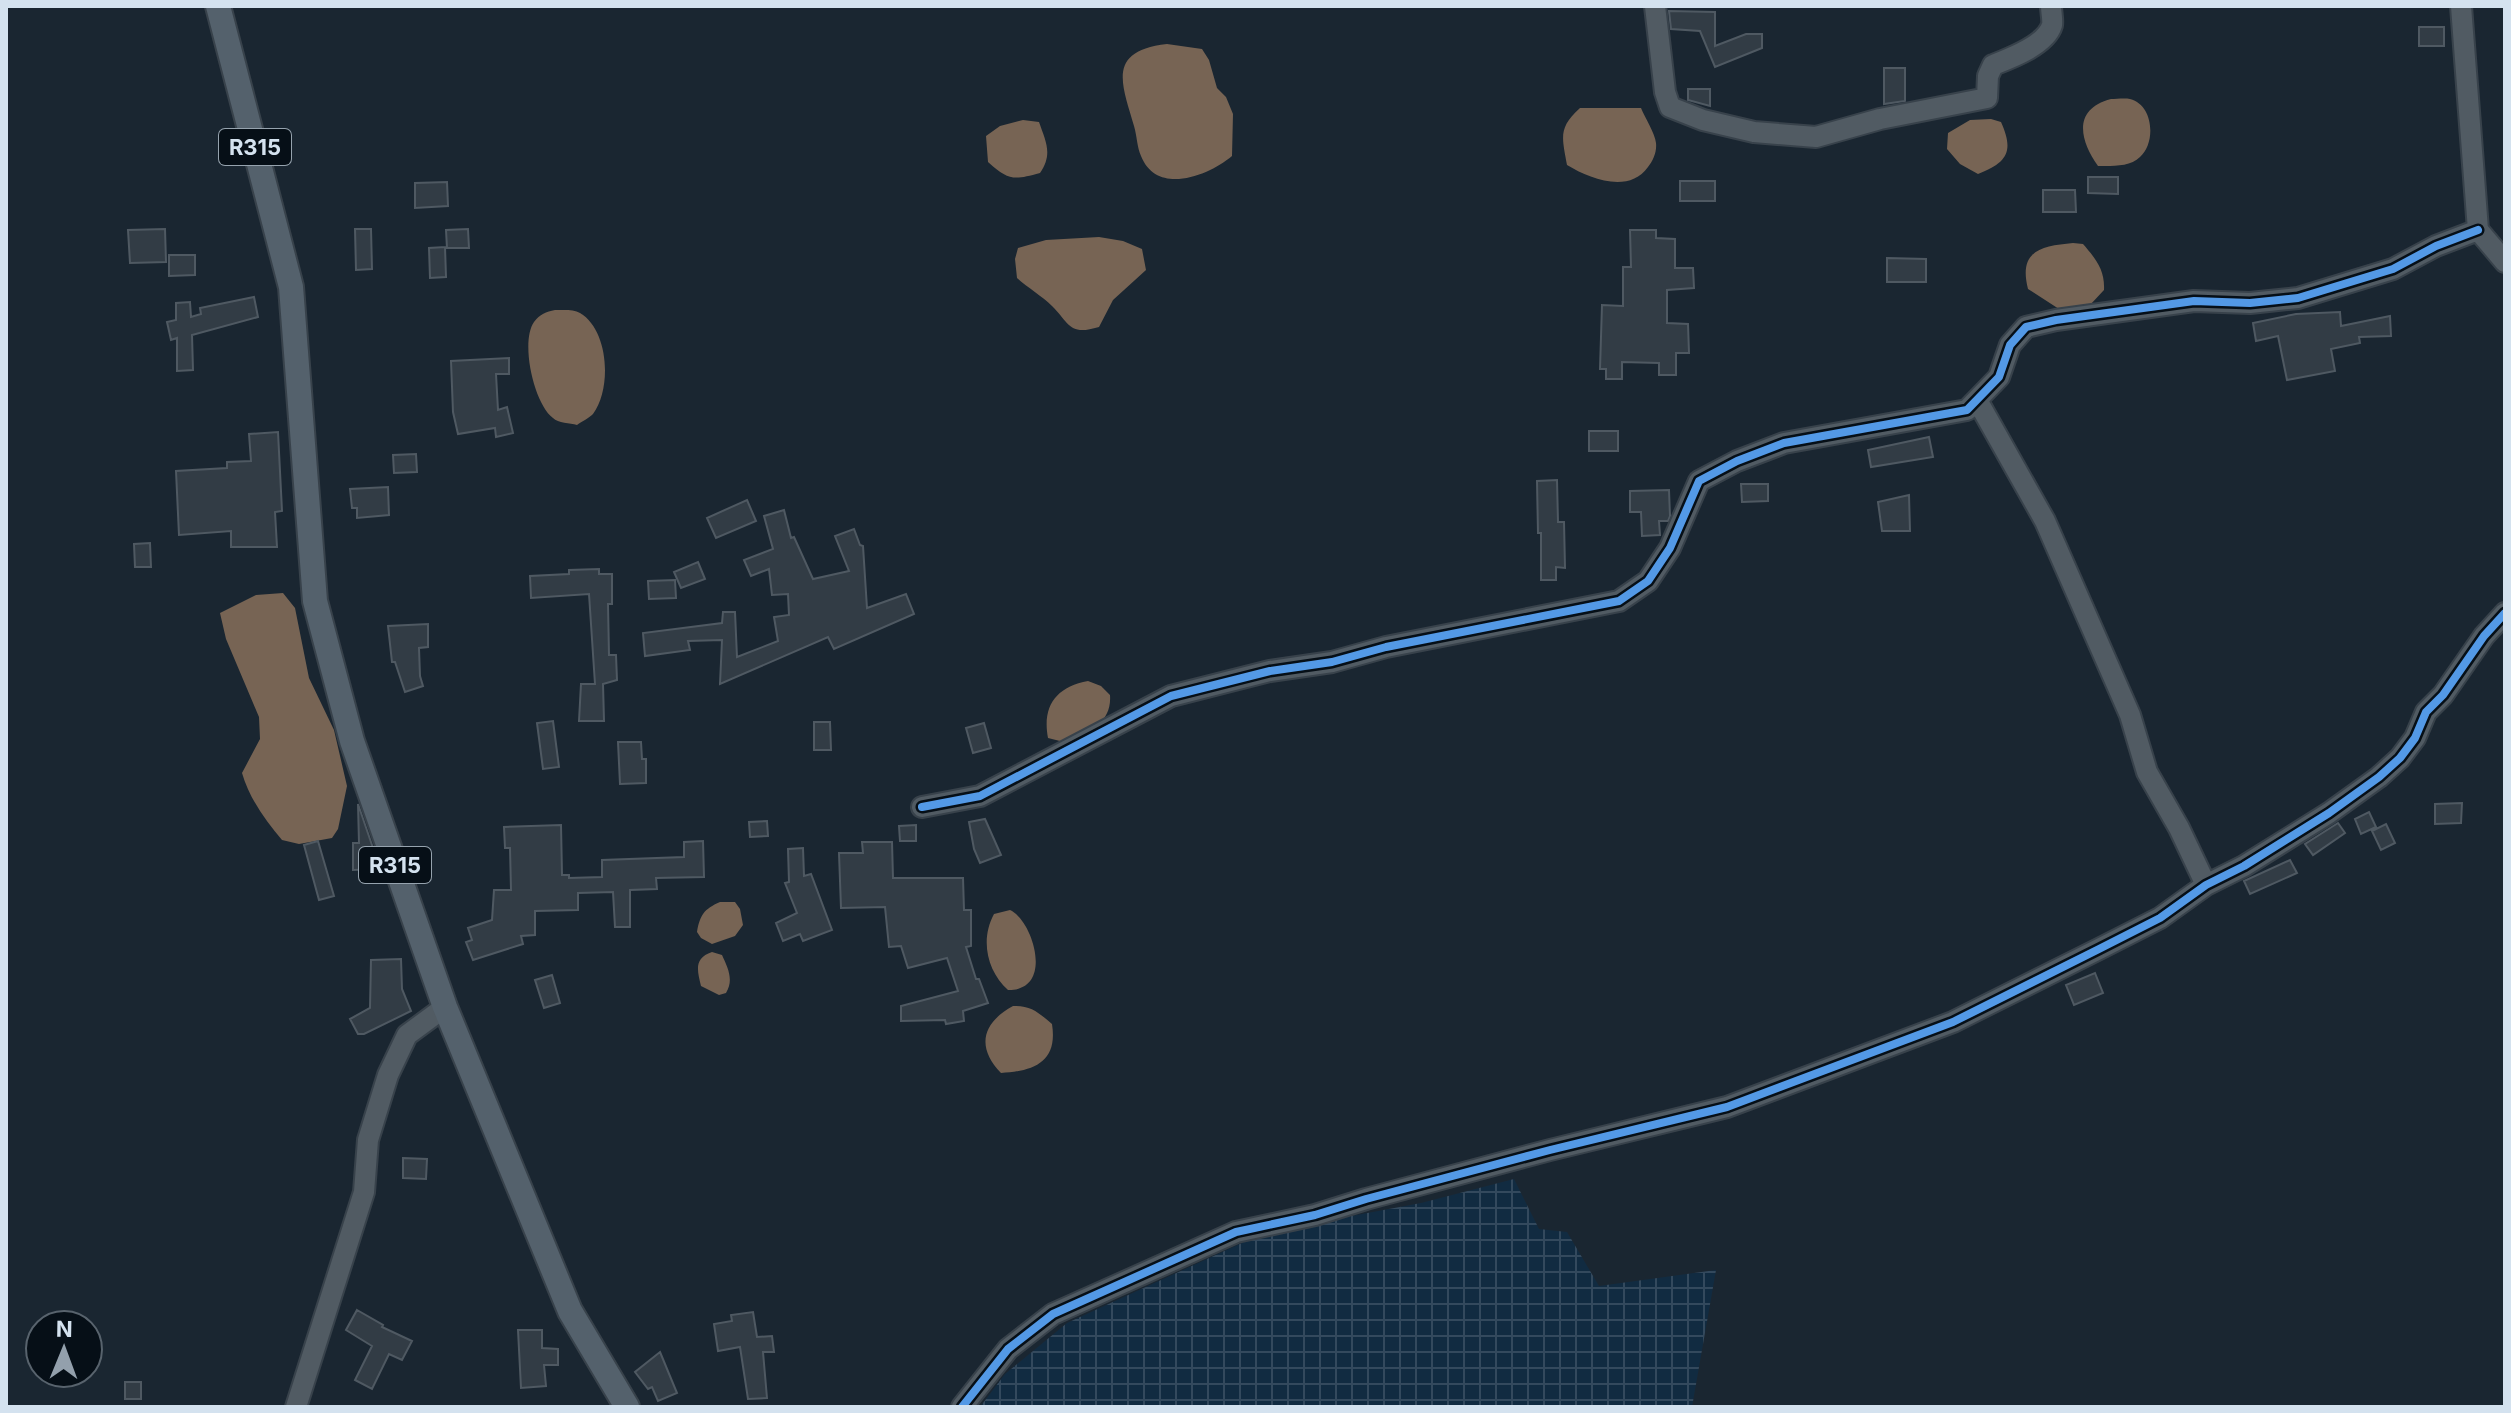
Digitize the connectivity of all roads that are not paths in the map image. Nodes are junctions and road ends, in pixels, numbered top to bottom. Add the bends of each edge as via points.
1 (218, 6) edge
2 (1655, 6) edge
3 (2051, 6) edge
4 (2461, 6) edge
5 (2478, 230) junction
6 (2505, 262) edge
7 (1977, 400) junction
8 (2505, 613) edge
9 (922, 807) dead end
10 (2206, 885) junction
11 (445, 1007) junction
12 (296, 1407) edge
13 (627, 1407) edge
14 (962, 1407) edge

1 - 11 main road, R315 via 291,287 315,601 352,741
2 - 3 street via 1670,107 1754,132 1816,137 1987,98 1993,65 2019,55 2049,31
4 - 5 street
5 - 6 street
5 - 7 street via 2393,269 2298,298 2194,301 2026,327 2010,345 1999,377
7 - 9 street via 1967,410 1784,443 1699,481 1670,548 1648,581 1619,601 1171,696 980,796
7 - 10 street via 2045,521 2130,715 2147,772
8 - 10 street via 2426,712 2400,758 2329,813
10 - 14 street via 2160,918 1953,1022 1727,1107 1236,1232 1053,1314 1008,1349
11 - 12 street via 407,1035 388,1075 368,1140 364,1192
11 - 13 main road, R315 via 570,1311

